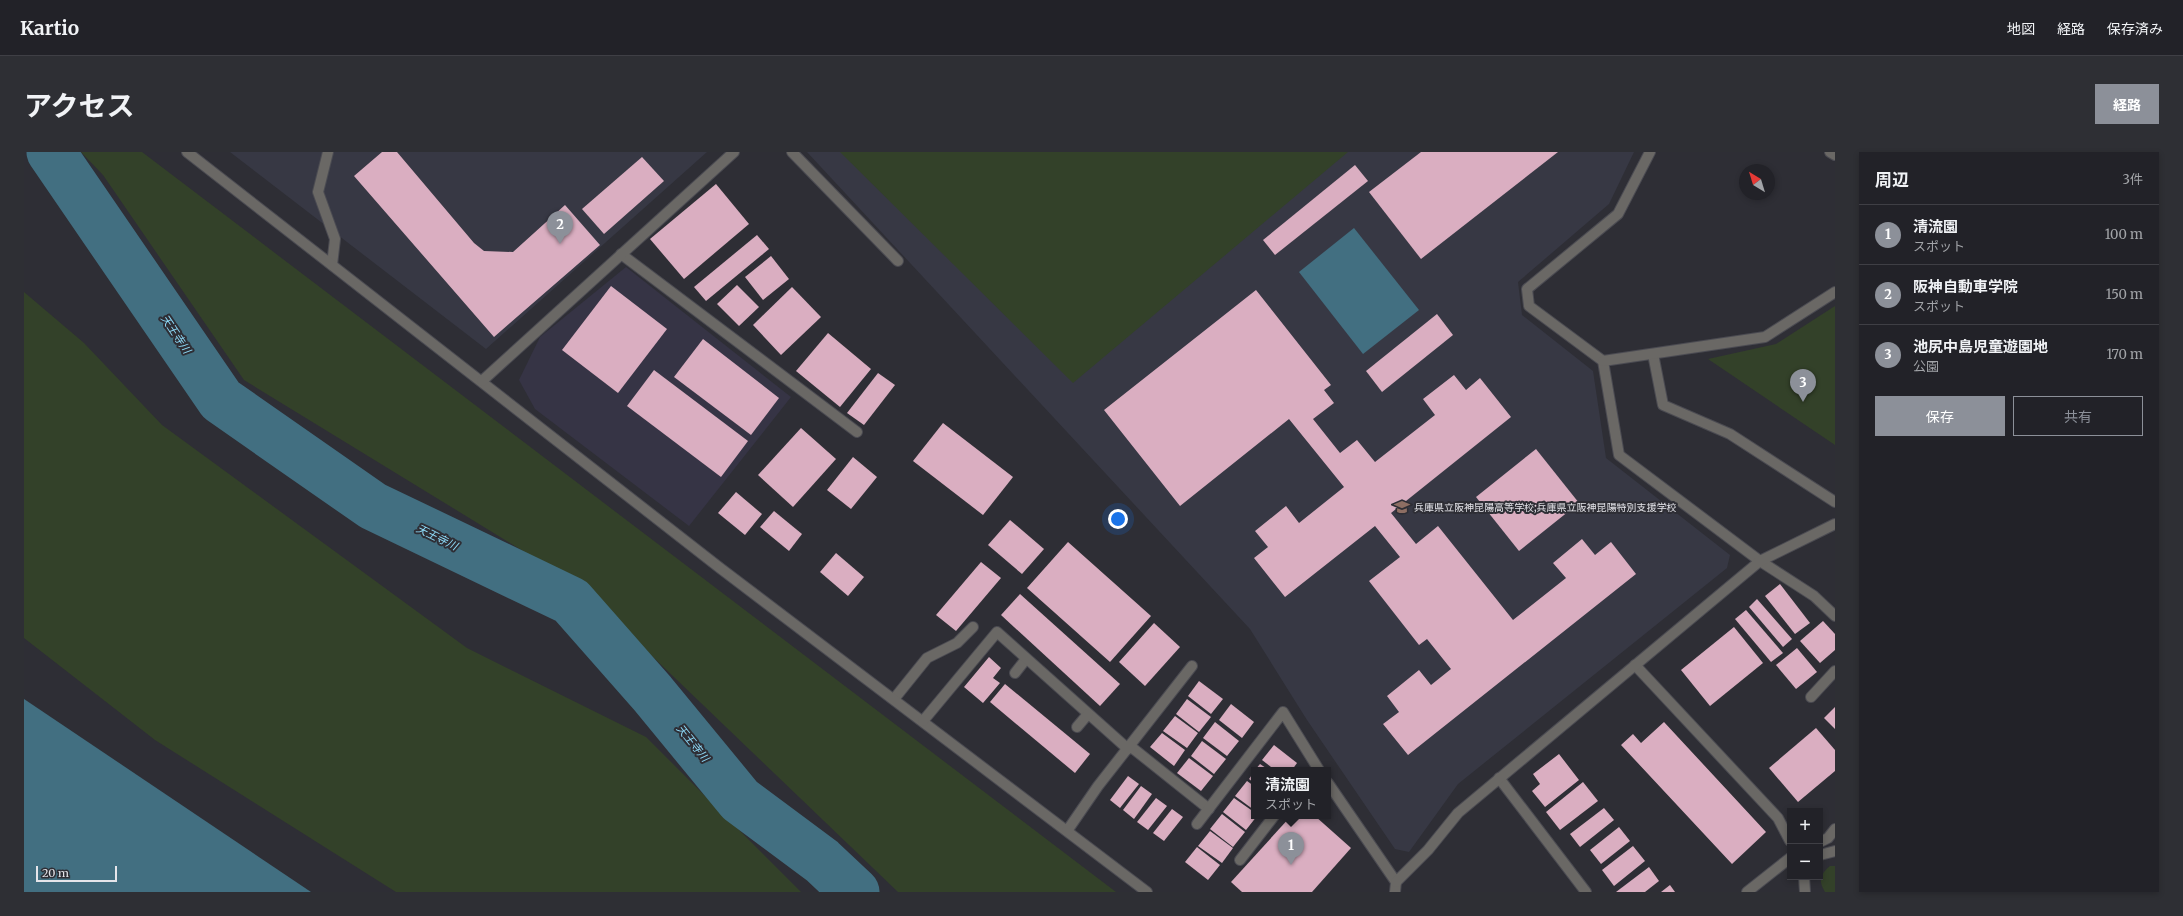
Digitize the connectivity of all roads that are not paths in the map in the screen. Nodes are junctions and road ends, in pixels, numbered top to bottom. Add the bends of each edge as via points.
1 (187, 152) edge
2 (328, 152) edge
3 (734, 152) edge
4 (792, 152) edge
5 (1650, 152) edge
6 (1830, 152) edge
7 (1835, 155) edge
8 (621, 254) junction
9 (898, 261) dead end
10 (332, 264) junction
11 (1835, 292) edge
12 (1653, 354) junction
13 (1603, 361) junction
14 (482, 381) junction
15 (857, 432) dead end
16 (1835, 502) edge
17 (1835, 524) edge
18 (1760, 561) junction
19 (1835, 616) edge
20 (973, 627) dead end
21 (1026, 659) junction
22 (1635, 665) junction
23 (1192, 666) dead end
24 (1835, 671) edge
25 (1015, 673) dead end
26 (1812, 697) dead end
27 (894, 699) junction
28 (1088, 714) junction
29 (923, 721) junction
30 (1077, 727) dead end
31 (1129, 748) junction
32 (1314, 767) edge
33 (1499, 778) junction
34 (1331, 788) edge
35 (1209, 809) junction
36 (1272, 819) edge
37 (1197, 824) dead end
38 (1835, 829) edge
39 (1067, 831) junction
40 (1787, 835) edge
41 (1823, 840) edge
42 (1835, 851) edge
43 (1823, 854) edge
44 (1240, 860) dead end
45 (1787, 860) edge
46 (1777, 868) junction
47 (1787, 870) edge
48 (1804, 880) edge
49 (1395, 887) edge
50 (1147, 892) edge
51 (1586, 892) edge
52 (1747, 892) edge
53 (1805, 892) edge

1 - 10 street
2 - 10 street via 318,192 335,239
3 - 8 street
4 - 9 street
5 - 13 street via 1618,214 1527,289 1529,306
6 - 7 street
8 - 14 street
8 - 15 street
10 - 14 street
11 - 12 street via 1765,337
12 - 13 street
12 - 16 street via 1663,405 1730,434
13 - 18 street via 1619,455
14 - 27 street via 720,568
17 - 18 street
18 - 19 street via 1814,596
18 - 22 street
20 - 27 street via 957,643 927,658
21 - 25 street
21 - 28 street
21 - 29 street via 997,632
22 - 33 street
22 - 40 street via 1778,818
23 - 31 street
24 - 26 street
27 - 29 street
28 - 30 street
28 - 31 street
29 - 39 street
31 - 35 street
31 - 39 street via 1098,786
32 - 35 street via 1284,712
33 - 49 street via 1458,813
33 - 51 street
34 - 49 street
35 - 37 street
36 - 44 street
38 - 41 street
39 - 50 street
42 - 43 street
45 - 46 street
46 - 47 street
46 - 52 street
48 - 53 street

